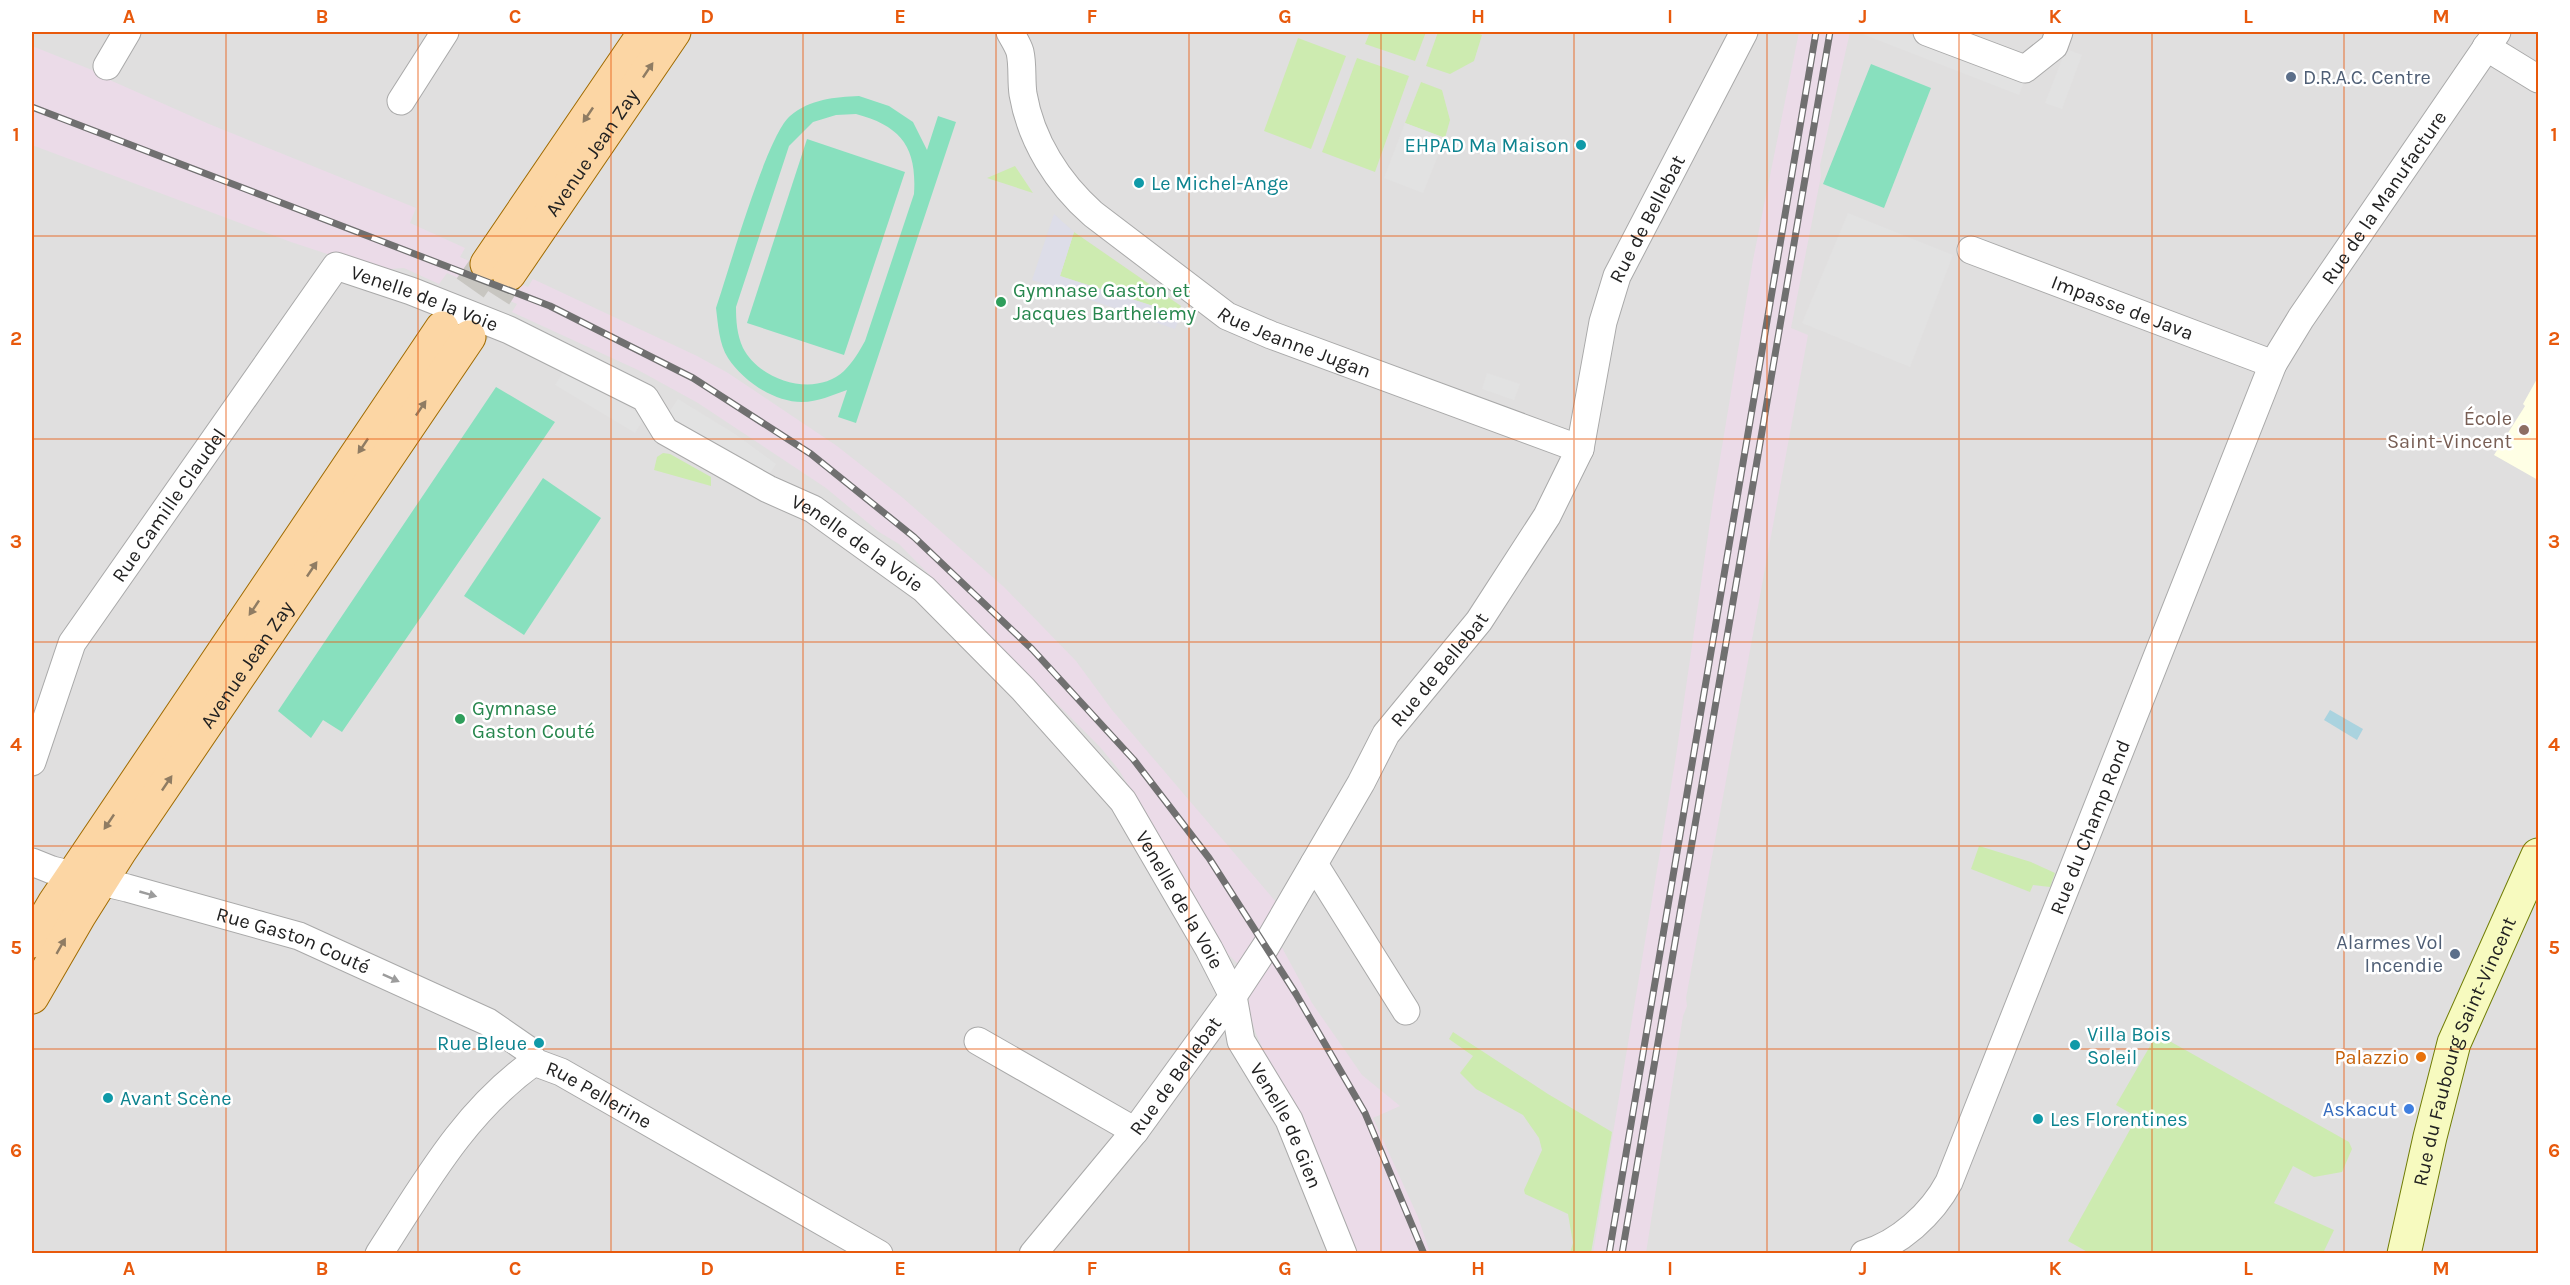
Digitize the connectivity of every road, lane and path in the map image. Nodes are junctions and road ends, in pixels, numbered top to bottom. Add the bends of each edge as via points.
1 (127, 32) edge
2 (445, 32) edge
3 (645, 32) edge
4 (674, 32) edge
5 (1010, 32) edge
6 (1744, 32) edge
7 (1927, 32) edge
8 (2059, 32) edge
9 (2492, 39) edge
10 (107, 66) dead end
11 (2538, 79) edge
12 (401, 101) dead end
13 (1971, 250) dead end
14 (336, 266) joint
15 (456, 333) tunnel mouth
16 (2273, 364) junction
17 (1580, 449) junction
18 (32, 762) edge
19 (2538, 855) edge
20 (32, 861) edge
21 (1314, 864) junction
22 (87, 878) junction
23 (32, 941) edge
24 (1233, 996) junction
25 (32, 997) edge
26 (1406, 1011) dead end
27 (978, 1041) dead end
28 (530, 1055) junction
29 (1135, 1131) junction
30 (379, 1254) edge
31 (879, 1254) edge
32 (1033, 1254) edge
33 (1343, 1254) edge
34 (1864, 1254) edge
35 (2404, 1254) edge

1 - 10 street
2 - 12 street
3 -> 4 main road, Avenue Jean Zay via 498,269
5 - 17 street, Rue Jeanne Jugan via 1020,52 1023,94 1031,125 1042,151 1076,198 1227,316
6 - 17 street, Rue de Bellebat via 1617,276 1603,322
7 - 8 street via 2025,69 2054,46
9 - 11 street
9 - 16 street, Rue de la Manufacture
13 - 16 street, Impasse de Java
14 - 18 street, Rue Camille Claudel via 72,643
14 - 24 street, Venelle de la Voie via 508,330 645,398 665,431 768,489 813,509 924,589 1023,689 1123,801
15 - 22 main road, Avenue Jean Zay
16 - 34 street, Rue du Champ Rond via 1949,1182 1941,1196 1908,1229 1891,1243
17 - 21 street, Rue de Bellebat via 1547,516 1479,621 1386,734
19 - 35 main road, Rue du Faubourg Saint-Vincent via 2454,1043
20 - 22 street, Rue Gaston Couté
21 - 24 street, Rue de Bellebat
21 - 26 street
22 - 23 main road, Avenue Jean Zay
25 -> 22 main road, Avenue Jean Zay
22 -> 28 street, Rue Gaston Couté via 299,936 488,1022
24 - 29 street, Rue de Bellebat
24 - 33 street, Venelle de Gien via 1241,1041 1289,1120
27 - 29 street
28 - 30 street, Rue Pellerine via 453,1140
28 - 31 street, Rue Pellerine
29 - 32 street, Rue de Bellebat

